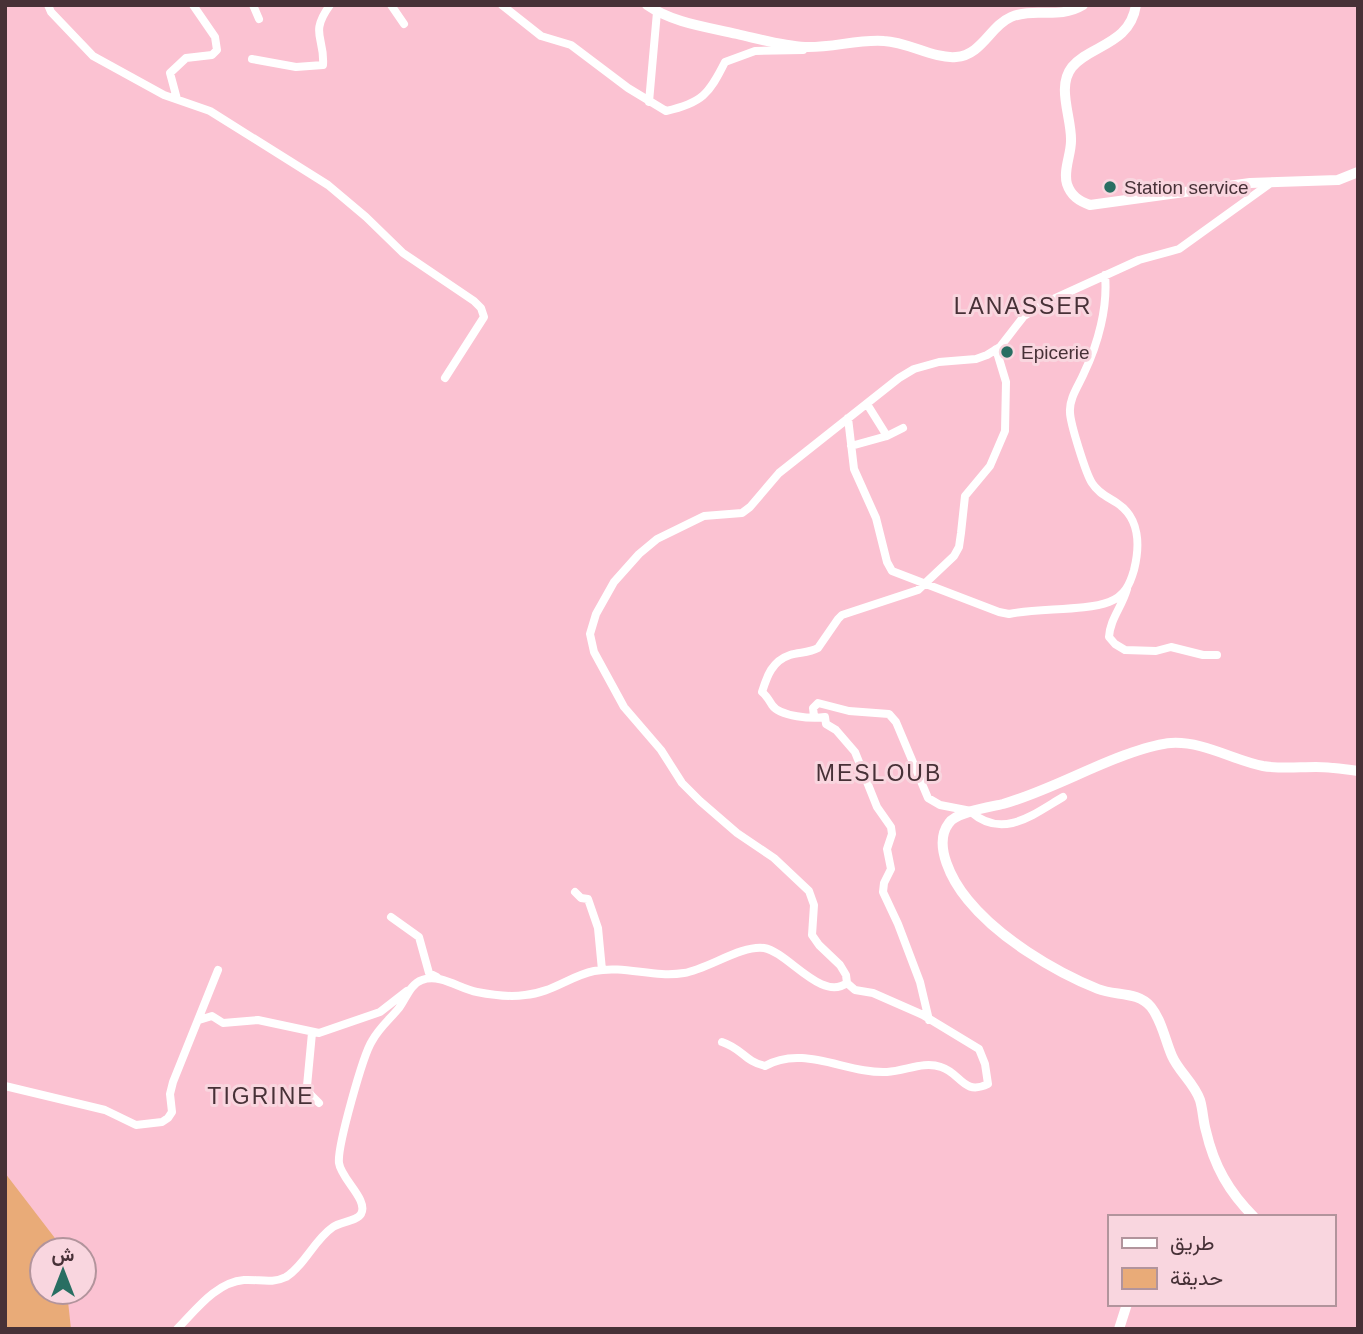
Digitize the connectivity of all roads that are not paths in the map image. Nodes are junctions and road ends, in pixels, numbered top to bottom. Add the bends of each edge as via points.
1 (48, 5) edge
2 (192, 5) edge
3 (253, 5) edge
4 (330, 5) edge
5 (391, 5) edge
6 (502, 5) edge
7 (647, 5) edge
8 (1136, 5) edge
9 (1077, 7) edge
10 (657, 12) junction
11 (259, 19) dead end
12 (404, 24) dead end
13 (824, 47) junction
14 (252, 59) dead end
15 (177, 99) junction
16 (649, 102) junction
17 (1358, 172) edge
18 (1272, 181) junction
19 (1105, 275) junction
20 (996, 349) junction
21 (445, 378) dead end
22 (867, 404) junction
23 (848, 418) junction
24 (903, 428) dead end
25 (887, 436) junction
26 (851, 446) junction
27 (927, 584) junction
28 (1127, 589) junction
29 (1217, 654) dead end
30 (814, 716) junction
31 (1358, 771) edge
32 (1063, 797) dead end
33 (972, 812) junction
34 (575, 892) dead end
35 (391, 917) dead end
36 (218, 970) dead end
37 (602, 970) junction
38 (439, 979) junction
39 (847, 983) junction
40 (412, 987) junction
41 (198, 1020) junction
42 (929, 1020) junction
43 (312, 1033) junction
44 (722, 1041) dead end
45 (5, 1086) edge
46 (319, 1103) dead end
47 (1252, 1215) edge
48 (1126, 1306) edge
49 (177, 1329) edge
50 (1119, 1329) edge

1 - 15 street via 93,56
2 - 15 street via 215,37 216,50 212,55 186,58 170,73
3 - 11 street
4 - 14 street via 318,35 323,65 296,67
5 - 12 street
6 - 16 street via 541,36 571,45
7 - 10 main road
8 - 18 main road via 1114,41 1079,60 1066,76 1071,144 1066,171 1073,195 1090,205
9 - 13 main road via 1064,14 1007,18 970,53 958,57 883,40
10 - 13 main road via 779,44
10 - 16 street
13 - 16 street via 755,51 725,62 713,85 692,105 666,111
15 - 21 street via 209,111 328,185 402,253 481,308 481,326
17 - 18 main road via 1338,180
18 - 19 street via 1179,249
19 - 20 street via 1024,316
19 - 28 street via 1107,292 1098,337 1070,413 1093,485 1119,504 1138,534 1139,547
20 - 22 street via 976,359 914,369
20 - 27 street via 1006,382 1003,439 990,466 965,496 959,547
22 - 23 street
22 - 25 street
23 - 26 street
23 - 39 street via 779,473 742,513 704,516 657,539 639,554 614,582 590,634 594,652 624,707 682,783 809,891 814,905 812,935 840,965
24 - 25 street
25 - 26 street
26 - 27 street via 854,468 876,518 890,567
27 - 28 street via 1009,614 1108,603
27 - 30 street via 842,615 818,648 789,655 769,672 762,692 772,706 794,717
28 - 29 street via 1111,621 1109,637 1115,645 1125,650 1171,647
30 - 33 street via 818,703 889,714 897,722 928,798
30 - 42 street via 826,718 826,724 855,752 877,807 891,827 887,849 891,869 883,892 913,963
31 - 33 main road via 1263,766 1170,743
32 - 33 street via 1020,822 991,824
33 - 47 main road via 949,822 943,844 946,862 966,898 986,920 1058,970 1100,990 1129,994 1150,1005 1178,1068 1197,1093 1224,1182
34 - 37 street via 587,899 598,928
35 - 38 street via 419,937 429,973
36 - 41 street
37 - 38 street via 524,996 477,992
37 - 39 street via 685,973 764,948 819,983 832,988
38 - 40 street via 420,980
39 - 42 street
40 - 43 street via 380,1012
40 - 49 street via 381,1026 363,1059 340,1152 343,1174 360,1199 362,1213 332,1227 285,1277 225,1286
41 - 43 street via 212,1016 223,1023 258,1020
41 - 45 street via 173,1082 172,1112 162,1122 136,1125 105,1110
42 - 44 street via 979,1049 988,1084 979,1088 964,1085 943,1067 925,1065 886,1072 796,1058 765,1066 751,1063 737,1047
43 - 46 street via 307,1086
48 - 50 main road

